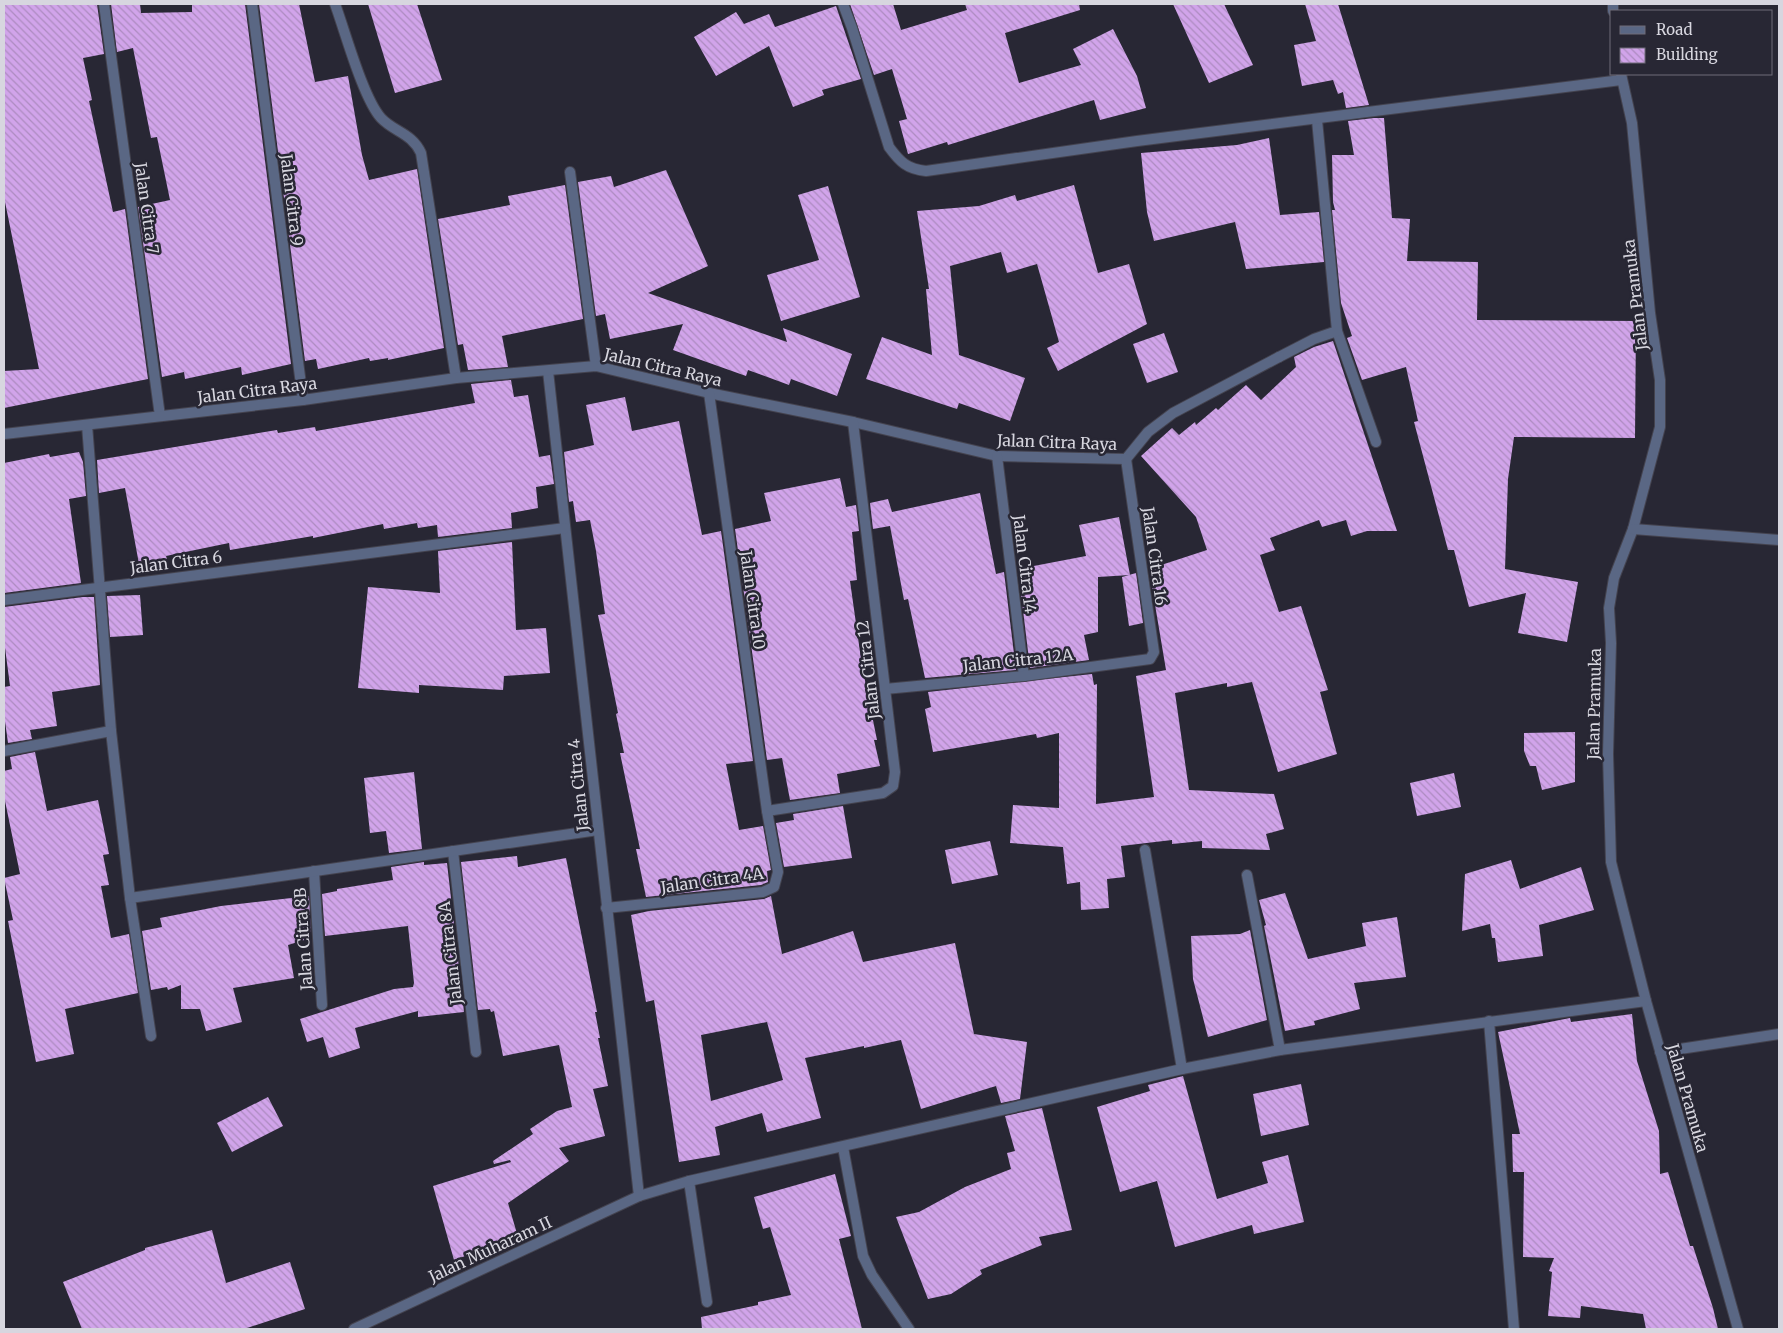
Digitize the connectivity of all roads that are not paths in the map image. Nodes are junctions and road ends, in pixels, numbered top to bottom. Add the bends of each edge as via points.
1 (104, 4) edge
2 (252, 4) edge
3 (335, 4) edge
4 (842, 4) edge
5 (1621, 77) edge
6 (1317, 120) junction
7 (570, 172) dead end
8 (1337, 332) junction
9 (596, 366) junction
10 (548, 371) junction
11 (456, 378) junction
12 (709, 393) junction
13 (303, 400) junction
14 (160, 416) junction
15 (852, 422) junction
16 (87, 425) junction
17 (4, 434) edge
18 (1376, 442) dead end
19 (996, 456) junction
20 (1126, 459) junction
21 (565, 528) junction
22 (1633, 529) junction
23 (1779, 540) edge
24 (101, 587) junction
25 (4, 600) edge
26 (1152, 656) joint
27 (1024, 676) junction
28 (885, 688) junction
29 (111, 731) junction
30 (4, 751) edge
31 (767, 811) junction
32 (598, 830) junction
33 (1145, 850) dead end
34 (453, 851) junction
35 (314, 871) junction
36 (1247, 875) dead end
37 (130, 898) junction
38 (606, 908) junction
39 (1646, 1001) junction
40 (322, 1006) dead end
41 (1489, 1021) junction
42 (1779, 1034) edge
43 (151, 1036) dead end
44 (1280, 1050) junction
45 (476, 1052) dead end
46 (1660, 1052) junction
47 (1182, 1070) junction
48 (843, 1147) junction
49 (689, 1180) junction
50 (638, 1196) junction
51 (707, 1302) dead end
52 (354, 1329) edge
53 (909, 1329) edge
54 (1514, 1329) edge
55 (1738, 1329) edge

1 - 14 street, Jalan Citra 7
2 - 13 street, Jalan Citra 9
3 - 11 street via 373,105 381,118 410,137 420,152
4 - 6 street via 889,147 900,162 913,170 926,171 1136,141
5 - 6 street
5 - 22 street, Jalan Pramuka via 1632,123 1650,313 1660,380 1660,427
6 - 8 street
7 - 9 street
8 - 18 street
8 - 20 street, Jalan Citra Raya via 1314,339 1173,413 1148,432
9 - 10 street, Jalan Citra Raya
9 - 12 street, Jalan Citra Raya
10 - 11 street, Jalan Citra Raya
10 - 21 street, Jalan Citra 4
11 - 13 street, Jalan Citra Raya
12 - 15 street, Jalan Citra Raya
12 - 31 street, Jalan Citra 10
13 - 14 street, Jalan Citra Raya
14 - 16 street, Jalan Citra Raya
15 - 19 street, Jalan Citra Raya
15 - 28 street, Jalan Citra 12
16 - 17 street, Jalan Citra Raya
16 - 24 street
19 - 20 street, Jalan Citra Raya
19 - 27 street, Jalan Citra 14
20 - 26 street, Jalan Citra 16 via 1154,652
21 - 24 street, Jalan Citra 6
21 - 32 street, Jalan Citra 4
22 - 23 street
22 - 39 street, Jalan Pramuka via 1614,578 1609,608 1608,764 1611,862
24 - 25 street, Jalan Citra 6
24 - 29 street
26 - 27 street, Jalan Citra 12A via 1150,659
27 - 28 street, Jalan Citra 12A
28 - 31 street, Jalan Citra 12 via 894,786 883,793
29 - 30 street
29 - 37 street
31 - 38 street, Jalan Citra 4A via 778,872 774,887 763,892
32 - 34 street
32 - 38 street, Jalan Citra 4
33 - 47 street
34 - 35 street
34 - 45 street, Jalan Citra 8A
35 - 37 street
35 - 40 street, Jalan Citra 8B
36 - 44 street
37 - 43 street
38 - 50 street, Jalan Citra 4
39 - 41 street, Jalan Muharam II
39 - 46 street, Jalan Pramuka
41 - 44 street, Jalan Muharam II
41 - 54 street
42 - 46 street
44 - 47 street, Jalan Muharam II
46 - 55 street, Jalan Pramuka
47 - 48 street, Jalan Muharam II
48 - 49 street, Jalan Muharam II
48 - 53 street via 863,1256 872,1275
49 - 50 street, Jalan Muharam II
49 - 51 street
50 - 52 street, Jalan Muharam II

